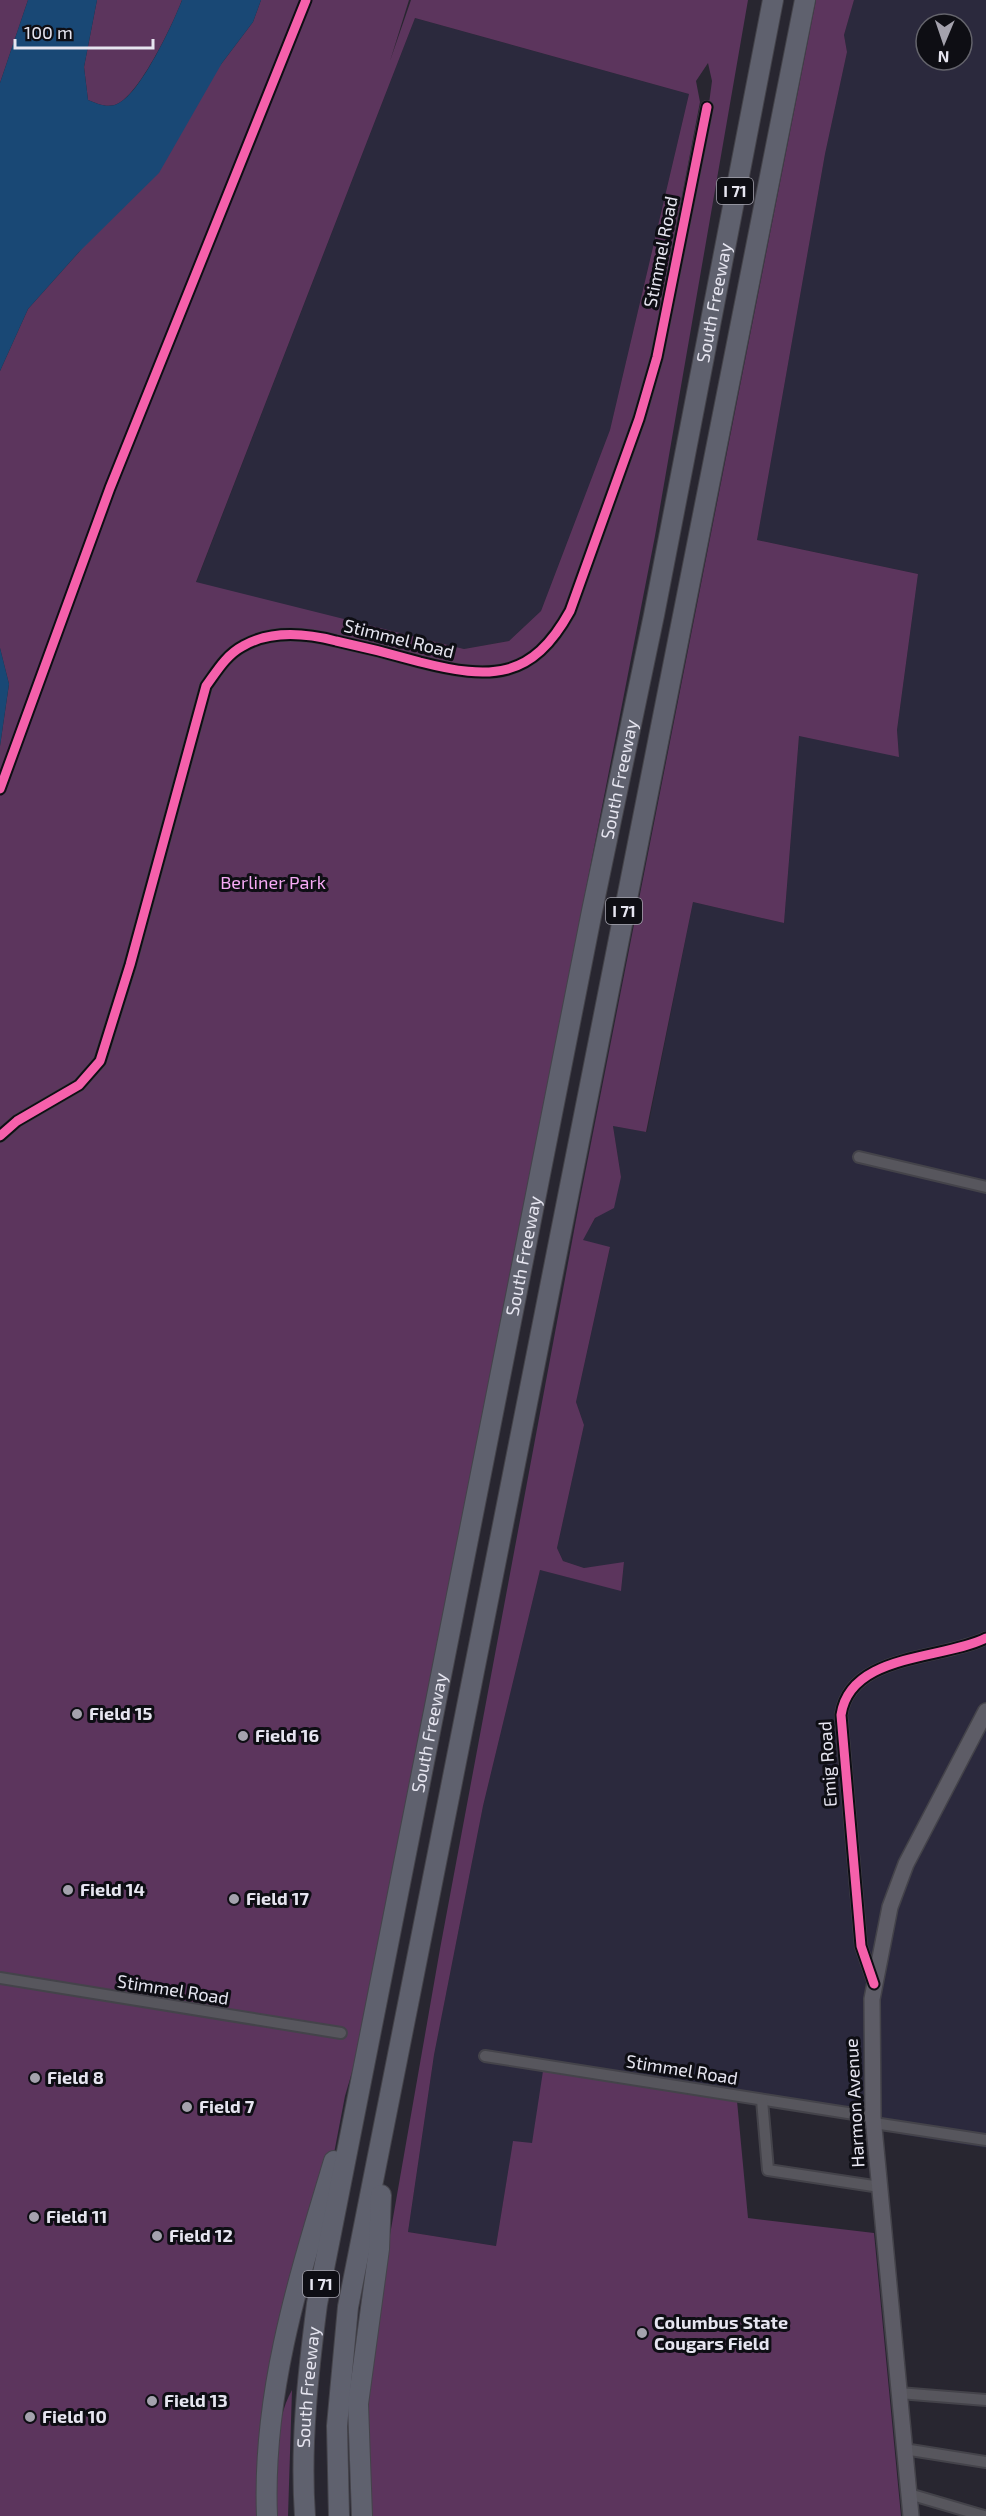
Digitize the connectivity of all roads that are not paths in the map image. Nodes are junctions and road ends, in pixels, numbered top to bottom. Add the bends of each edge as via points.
1 (762, 0) edge
2 (773, 0) edge
3 (805, 0) edge
4 (766, 34) junction
5 (707, 107) dead end
6 (0, 1136) edge
7 (859, 1158) dead end
8 (986, 1187) edge
9 (986, 1638) edge
10 (986, 1711) edge
11 (0, 1978) edge
12 (874, 1984) junction
13 (341, 2033) dead end
14 (366, 2055) junction
15 (485, 2056) dead end
16 (762, 2100) junction
17 (873, 2120) junction
18 (986, 2140) edge
19 (382, 2144) junction
20 (880, 2187) junction
21 (899, 2393) junction
22 (986, 2400) edge
23 (904, 2449) junction
24 (986, 2462) edge
25 (909, 2494) junction
26 (267, 2516) edge
27 (305, 2516) edge
28 (339, 2516) edge
29 (362, 2516) edge
30 (911, 2516) edge
31 (984, 2516) edge

1 - 4 highway
2 - 4 highway, South Freeway / I 71
3 - 19 highway, South Freeway / I 71
4 - 14 highway, South Freeway / I 71
5 - 6 street, Stimmel Road via 657,357 639,419 570,610 556,636 536,656 515,667 490,673 460,672 322,637 288,634 261,638 226,658 206,686 199,708 100,1061 79,1085 17,1121
7 - 8 street
9 - 12 street, Emig Road via 898,1662 856,1683 843,1701 861,1946
10 - 12 main road, Harmon Avenue via 906,1864 890,1907
11 - 13 street, Stimmel Road
12 - 17 main road, Harmon Avenue via 870,2042
14 - 26 highway via 282,2343 268,2443
14 - 27 highway, South Freeway / I 71 via 309,2361
15 - 16 street, Stimmel Road
16 - 17 street, Stimmel Road
16 - 20 street via 768,2170
17 - 18 street, Stimmel Road
17 - 20 main road, Harmon Avenue
19 - 28 highway, South Freeway / I 71 via 347,2318 337,2426
19 - 29 highway via 379,2249 358,2404
20 - 21 main road, Harmon Avenue
21 - 22 street
21 - 23 main road, Harmon Avenue
23 - 24 street
23 - 25 main road, Harmon Avenue
25 - 30 main road, Harmon Avenue
25 - 31 street

